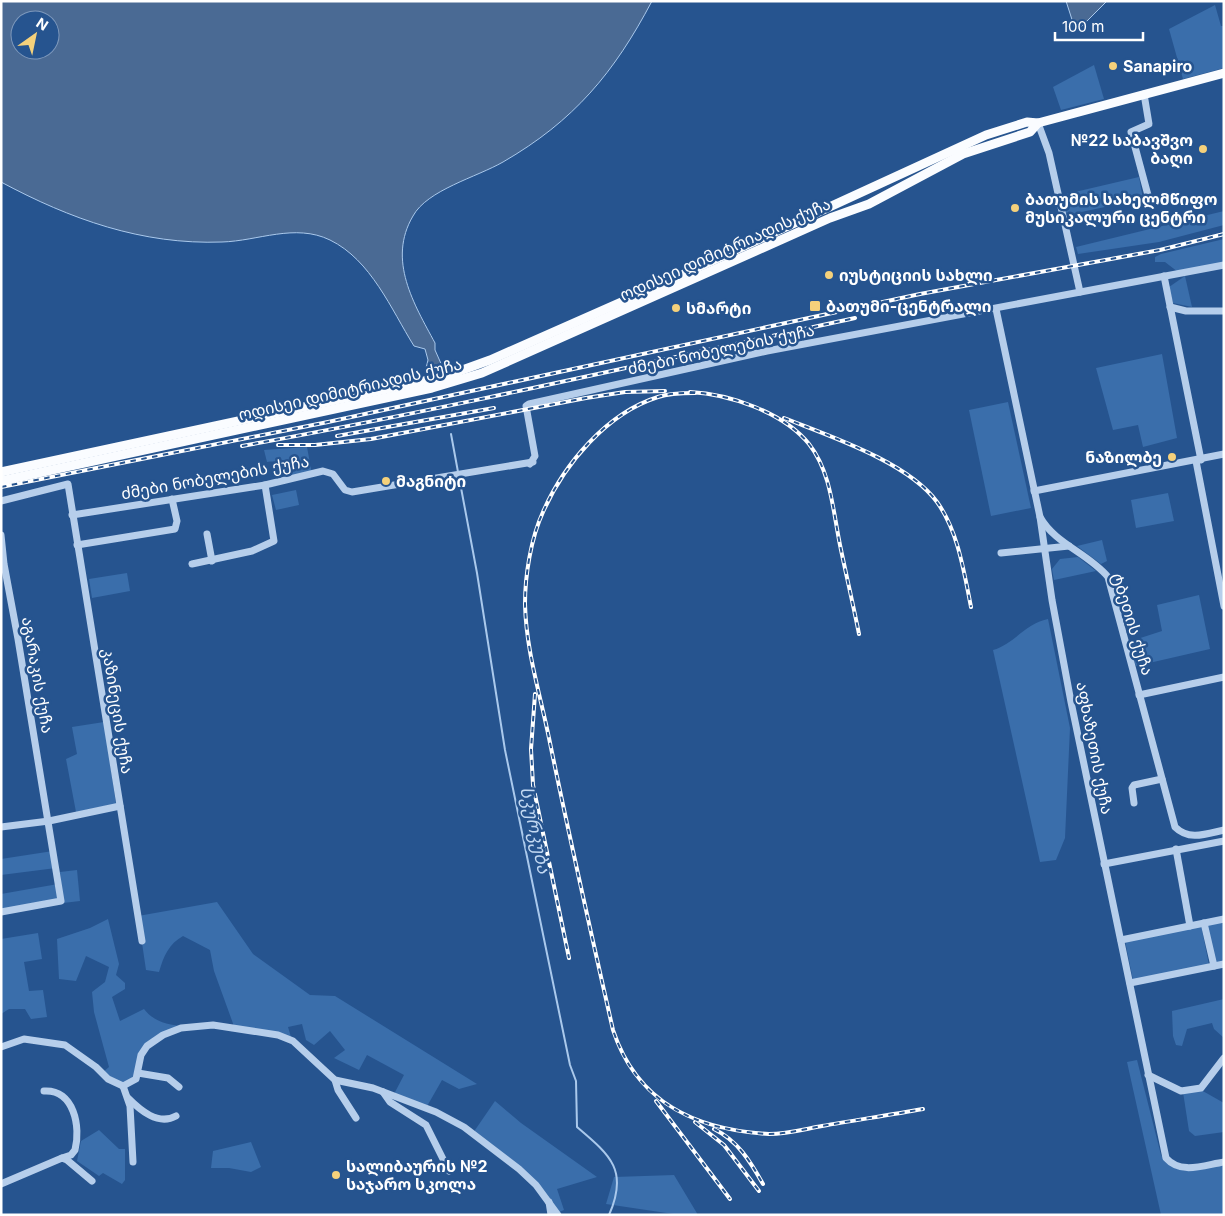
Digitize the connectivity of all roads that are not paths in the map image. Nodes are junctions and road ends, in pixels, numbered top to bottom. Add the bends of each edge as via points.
1 (1224, 73) edge
2 (1144, 94) junction
3 (1038, 122) junction
4 (871, 187) junction
5 (853, 196) junction
6 (1148, 199) dead end
7 (875, 201) junction
8 (855, 209) junction
9 (1224, 265) edge
10 (1164, 276) junction
11 (1080, 292) junction
12 (1170, 307) junction
13 (996, 309) junction
14 (1224, 311) edge
15 (1224, 454) edge
16 (1198, 460) junction
17 (1, 472) edge
18 (1, 481) edge
19 (265, 485) junction
20 (1034, 491) junction
21 (172, 499) junction
22 (1, 501) edge
23 (72, 515) junction
24 (1040, 517) junction
25 (207, 534) dead end
26 (1, 535) edge
27 (77, 545) junction
28 (1070, 546) junction
29 (1044, 548) junction
30 (1001, 553) dead end
31 (212, 560) junction
32 (192, 564) dead end
33 (1220, 567) edge
34 (1224, 606) edge
35 (1224, 677) edge
36 (1139, 695) junction
37 (1162, 779) junction
38 (1134, 803) dead end
39 (120, 806) junction
40 (49, 821) junction
41 (1, 827) edge
42 (1224, 830) edge
43 (1213, 832) junction
44 (1220, 842) edge
45 (1176, 850) junction
46 (1104, 864) junction
47 (1, 912) edge
48 (1224, 919) edge
49 (1204, 923) junction
50 (1190, 926) junction
51 (1121, 940) junction
52 (142, 941) dead end
53 (1224, 964) edge
54 (1214, 966) junction
55 (1130, 983) junction
56 (1, 1047) edge
57 (1224, 1058) edge
58 (138, 1073) junction
59 (1148, 1075) junction
60 (335, 1080) junction
61 (123, 1086) junction
62 (179, 1087) dead end
63 (44, 1091) dead end
64 (383, 1092) junction
65 (126, 1096) junction
66 (176, 1116) dead end
67 (356, 1118) dead end
68 (62, 1158) junction
69 (133, 1162) dead end
70 (1224, 1162) edge
71 (449, 1171) dead end
72 (92, 1181) dead end
73 (1, 1184) edge
74 (549, 1202) junction
75 (551, 1215) edge
76 (558, 1215) edge

1 - 2 main road
2 - 3 main road
2 - 6 street via 1149,124 1131,132
3 - 4 main road via 1027,122 986,135
3 - 7 main road via 1030,132 963,154
3 - 11 street via 1049,153
4 - 5 main road, ოდისეი დიმიტრიადის ქუჩა
4 - 7 main road via 876,193
5 - 8 main road
5 - 17 main road, ოდისეი დიმიტრიადის ქუჩა via 498,356 451,374
7 - 8 main road, ოდისეი დიმიტრიადის ქუჩა
8 - 18 main road, ოდისეი დიმიტრიადის ქუჩა via 451,384
9 - 10 street, ძმები ნობელების ქუჩა
10 - 11 street, ძმები ნობელების ქუჩა
10 - 12 street
11 - 13 street, ძმები ნობელების ქუჩა
12 - 14 street via 1186,311
12 - 16 street
13 - 19 street, ძმები ნობელების ქუჩა via 729,360 529,404 527,413 537,455 530,464 350,492 327,472
13 - 20 street, ტბეთის ქუჩა
15 - 16 street
16 - 20 street
16 - 33 street
19 - 21 street, ძმები ნობელების ქუჩა
19 - 31 street via 274,541 252,551
20 - 24 street, ტბეთის ქუჩა
21 - 23 street, ძმები ნობელების ქუჩა
21 - 27 street via 177,521 175,529
22 - 23 street, კაზინეცის ქუჩა via 68,484
23 - 27 street, კაზინეცის ქუჩა
24 - 28 street, ტბეთის ქუჩა via 1052,534
24 - 29 street, აფხაზეთის ქუჩა
25 - 31 street
26 - 40 street, აგარაკის ქუჩა
27 - 39 street, კაზინეცის ქუჩა
28 - 29 street
28 - 36 street, ტბეთის ქუჩა via 1108,577
29 - 30 street
29 - 46 street, აფხაზეთის ქუჩა
31 - 32 street
33 - 34 street
35 - 36 street
36 - 37 street, ტბეთის ქუჩა
37 - 38 street via 1134,785
37 - 43 street, ტბეთის ქუჩა via 1175,827 1182,835 1192,837
39 - 40 street
39 - 52 street, კაზინეცის ქუჩა
40 - 41 street
40 - 47 street, აგარაკის ქუჩა via 61,901
42 - 43 street
43 - 44 street
44 - 45 street
45 - 46 street
45 - 50 street
46 - 51 street, აფხაზეთის ქუჩა
48 - 49 street
49 - 50 street
49 - 54 street
50 - 51 street
51 - 55 street, აფხაზეთის ქუჩა
53 - 54 street
54 - 55 street
55 - 59 street, აფხაზეთის ქუჩა
56 - 61 street via 24,1039 65,1045 108,1079
57 - 59 street via 1201,1088 1181,1090
58 - 60 street via 141,1055 153,1040 181,1028 201,1025 278,1035 293,1041
58 - 61 street via 132,1083
58 - 62 street via 168,1078
59 - 70 street, აფხაზეთის ქუჩა via 1166,1158 1172,1165 1181,1168
60 - 64 street
60 - 67 street
61 - 65 street
63 - 68 street via 53,1090 63,1095 76,1116 76,1150
64 - 71 street via 390,1102 426,1125
64 - 74 street via 436,1112 464,1127 519,1168
65 - 66 street via 153,1117 170,1120
65 - 69 street via 130,1106
68 - 72 street
68 - 73 street
74 - 75 street
74 - 76 street

